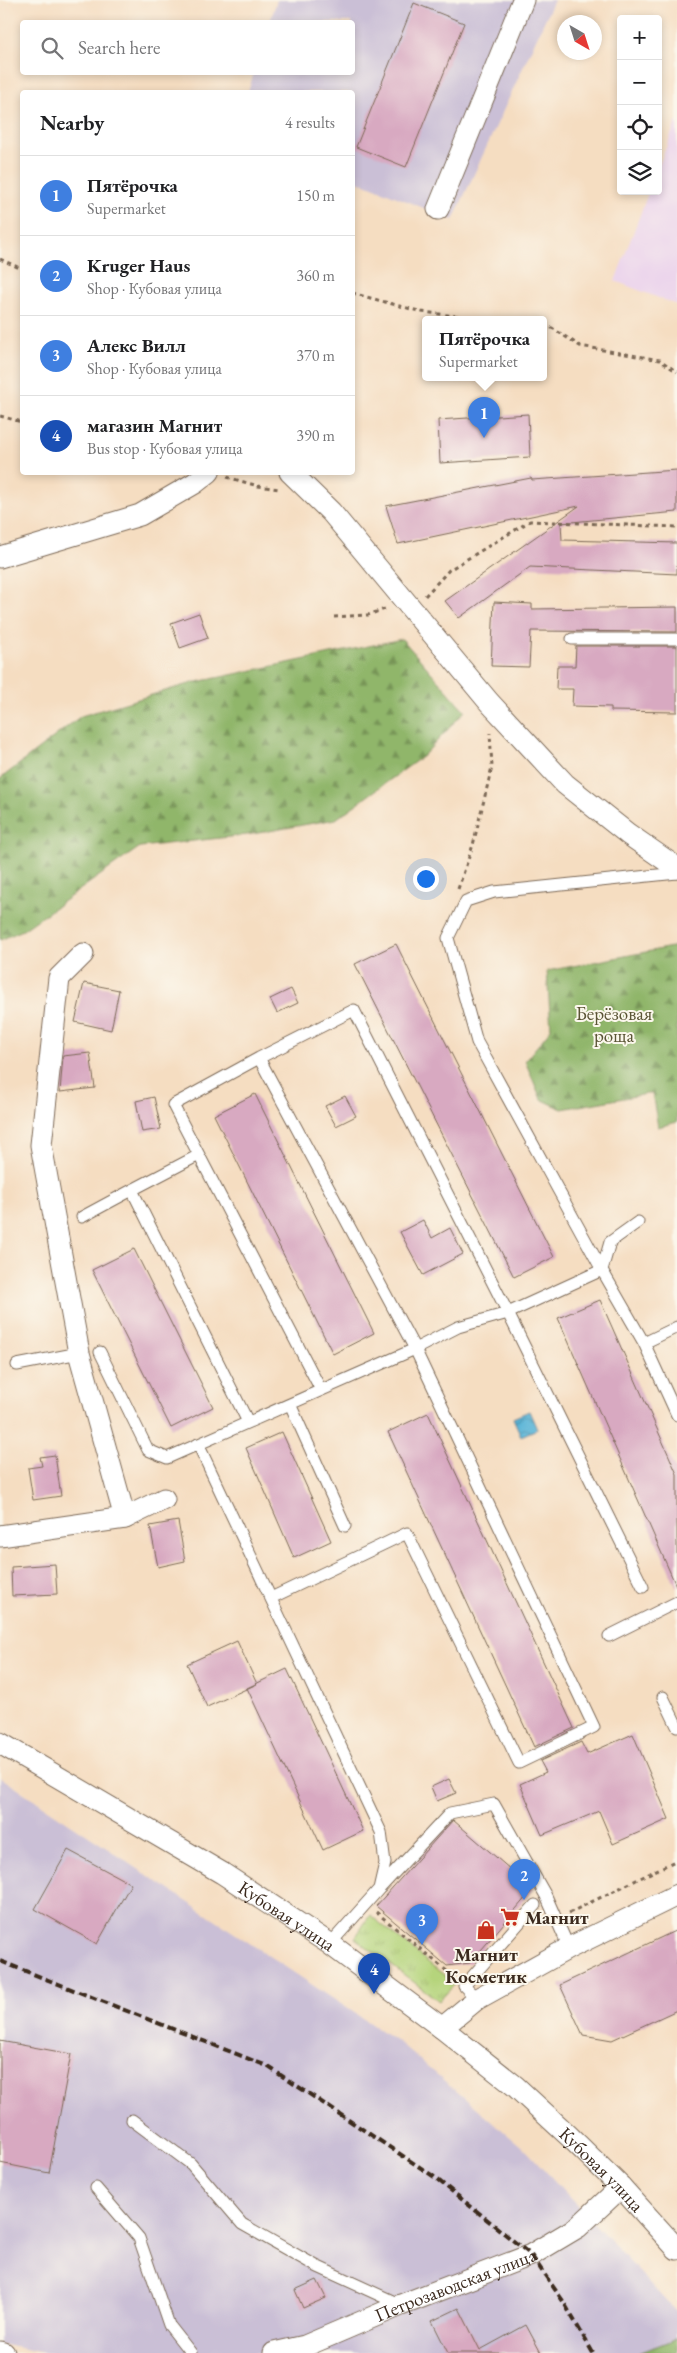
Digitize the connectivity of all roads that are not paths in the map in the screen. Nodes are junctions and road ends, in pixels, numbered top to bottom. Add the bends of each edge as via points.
1 (523, 0) edge
2 (438, 209) dead end
3 (213, 475) edge
4 (293, 475) edge
5 (0, 557) edge
6 (572, 639) dead end
7 (677, 639) edge
8 (677, 868) edge
9 (677, 873) edge
10 (82, 954) dead end
11 (259, 1058) junction
12 (199, 1155) junction
13 (132, 1190) junction
14 (82, 1217) dead end
15 (638, 1222) dead end
16 (602, 1270) junction
17 (508, 1313) junction
18 (677, 1327) edge
19 (644, 1343) junction
20 (415, 1349) junction
21 (90, 1352) junction
22 (17, 1365) dead end
23 (321, 1390) junction
24 (290, 1404) junction
25 (677, 1415) edge
26 (248, 1422) junction
27 (198, 1444) junction
28 (164, 1500) dead end
29 (125, 1518) junction
30 (345, 1526) dead end
31 (0, 1536) edge
32 (644, 1587) dead end
33 (271, 1598) junction
34 (677, 1602) edge
35 (609, 1636) dead end
36 (663, 1697) dead end
37 (677, 1726) edge
38 (0, 1743) edge
39 (379, 1889) junction
40 (677, 1895) edge
41 (535, 1905) dead end
42 (330, 1944) junction
43 (569, 1948) junction
44 (471, 1992) junction
45 (442, 2028) junction
46 (132, 2120) dead end
47 (621, 2187) junction
48 (96, 2188) dead end
49 (677, 2249) edge
50 (401, 2305) junction
51 (0, 2352) edge
52 (4, 2353) edge
53 (191, 2353) edge
54 (274, 2353) edge

1 - 2 street
3 - 5 street via 140,515
4 - 8 street via 331,512 489,702 565,784
6 - 7 lane
9 - 16 lane via 494,892 466,901 448,938 478,1042
10 - 21 street via 59,978 41,1145
11 - 12 lane via 173,1105
11 - 17 lane via 354,1010
11 - 20 lane
12 - 13 lane
12 - 23 lane
13 - 14 lane
13 - 26 lane
15 - 16 lane via 610,1242
16 - 17 lane
16 - 19 lane
17 - 20 lane via 458,1327
17 - 32 lane
18 - 19 lane
19 - 25 lane
20 - 23 lane
20 - 33 lane via 594,1727 519,1762 407,1533
21 - 22 lane
21 - 27 lane via 148,1450 167,1458
21 - 29 street
23 - 24 lane
24 - 26 lane
24 - 30 lane
26 - 27 lane
27 - 33 lane
28 - 29 street
29 - 31 street
33 - 39 lane via 381,1832 385,1863
34 - 35 lane
36 - 37 lane
38 - 42 street, Кубовая улица via 222,1873
39 - 42 lane
39 - 43 lane via 450,1813 494,1804 558,1919
40 - 43 street
41 - 44 lane
42 - 45 street, Кубовая улица
43 - 44 street
44 - 45 street
45 - 47 street, Кубовая улица via 515,2086
46 - 50 lane via 191,2164 242,2224 316,2266
47 - 49 street, Кубовая улица
47 - 50 street, Петрозаводская улица via 578,2226 531,2255
48 - 53 lane via 139,2238 169,2325
50 - 54 street, Петрозаводская улица via 305,2346
51 - 52 street

